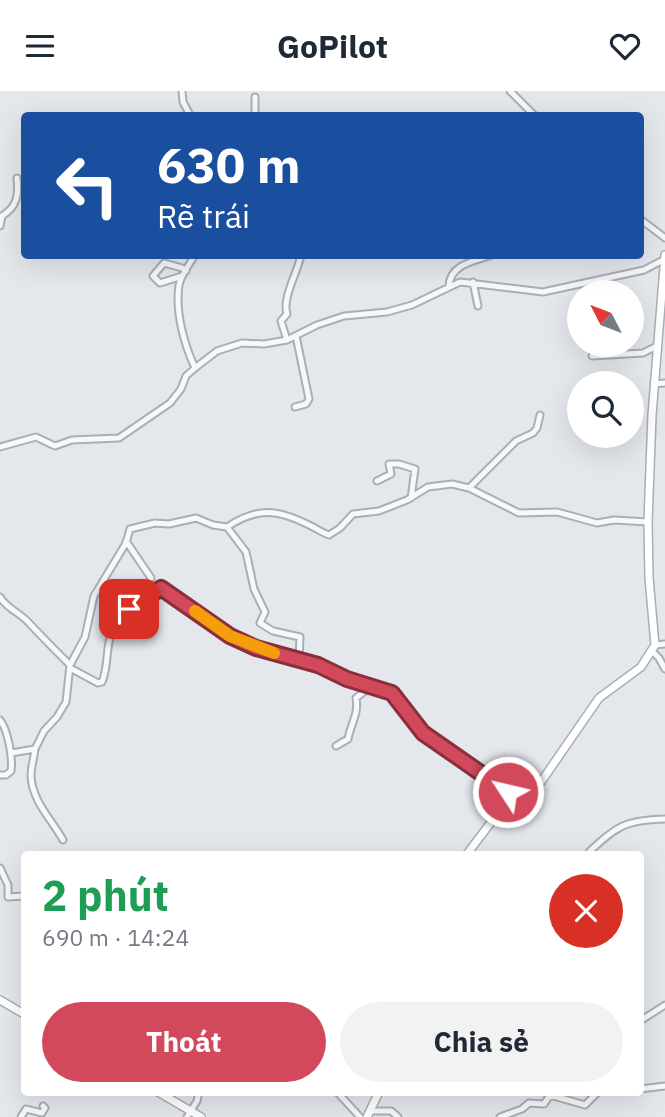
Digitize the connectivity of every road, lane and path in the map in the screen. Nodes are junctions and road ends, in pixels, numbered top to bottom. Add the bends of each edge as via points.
1 (182, 91) edge
2 (510, 91) edge
3 (256, 97) dead end
4 (188, 112) edge
5 (255, 112) edge
6 (531, 112) edge
7 (17, 178) dead end
8 (644, 222) edge
9 (0, 226) edge
10 (665, 238) edge
11 (665, 257) edge
12 (193, 259) edge
13 (300, 259) edge
14 (479, 259) edge
15 (184, 274) junction
16 (473, 282) junction
17 (449, 286) junction
18 (478, 306) dead end
19 (296, 336) junction
20 (287, 340) junction
21 (658, 346) junction
22 (644, 353) edge
23 (195, 368) junction
24 (665, 383) edge
25 (654, 384) junction
26 (295, 407) dead end
27 (540, 415) dead end
28 (0, 447) edge
29 (377, 481) dead end
30 (469, 488) junction
31 (411, 498) junction
32 (648, 522) junction
33 (227, 527) junction
34 (126, 541) junction
35 (151, 578) dead end
36 (0, 597) edge
37 (665, 644) edge
38 (654, 648) junction
39 (299, 659) junction
40 (70, 666) junction
41 (665, 670) edge
42 (370, 686) junction
43 (0, 720) edge
44 (336, 746) dead end
45 (35, 749) junction
46 (11, 753) junction
47 (0, 775) edge
48 (523, 803) junction
49 (665, 819) edge
50 (63, 840) dead end
51 (469, 851) edge
52 (590, 851) edge
53 (0, 868) edge
54 (21, 896) edge
55 (0, 1000) edge
56 (665, 1005) edge
57 (21, 1012) edge
58 (644, 1018) edge
59 (665, 1086) edge
60 (644, 1089) edge
61 (164, 1096) edge
62 (197, 1096) edge
63 (341, 1096) edge
64 (377, 1096) edge
65 (549, 1096) edge
66 (554, 1096) edge
67 (594, 1096) edge
68 (43, 1106) dead end
69 (189, 1114) edge
70 (369, 1114) edge
71 (21, 1117) edge
72 (201, 1117) edge
73 (360, 1117) edge
74 (398, 1117) edge
75 (500, 1117) edge

1 - 4 street
2 - 6 street
3 - 5 street
7 - 9 street via 16,201 2,216
8 - 10 street
11 - 16 street via 644,269 547,292
11 - 21 main road
12 - 15 street
13 - 20 street via 285,303 288,314 281,321
14 - 17 street via 457,269
15 - 15 street via 180,267 164,263 153,276 160,283
15 - 23 street via 179,289 182,333
16 - 17 street
16 - 18 street
17 - 19 street via 412,305 344,316
19 - 20 street
19 - 26 street via 309,399
20 - 23 street via 242,343 217,351
21 - 22 street
21 - 25 main road
23 - 28 street via 170,403 119,438 72,440 55,446 36,437
24 - 25 street
25 - 32 main road
27 - 30 street via 533,433 516,441
29 - 31 street via 391,474 388,464 415,469
30 - 31 street via 435,485
30 - 32 street via 519,513 557,512 597,523
31 - 33 street via 379,511 353,514 329,535 292,516 266,511
32 - 38 main road
33 - 34 street via 198,517 129,530
33 - 39 street via 247,554 254,589 265,612 260,623 300,637
34 - 35 street
34 - 40 street via 94,596 85,637
36 - 40 street
37 - 38 street
38 - 41 street
38 - 48 main road via 641,667 599,698
39 - 40 street via 230,636 161,588 120,618 109,639 102,682
39 - 42 street
40 - 45 street via 66,702
42 - 44 street via 356,698 358,711 347,740
42 - 48 street via 392,693 423,733
43 - 46 street
45 - 46 street
45 - 50 street via 31,774 37,800
46 - 47 street via 11,771
48 - 51 main road via 492,821
49 - 52 street via 617,827
53 - 54 street via 8,897
55 - 57 main road
56 - 58 street
59 - 60 street
61 - 69 main road
62 - 69 street
63 - 73 street
64 - 70 main road
65 - 75 street via 544,1104 529,1103
66 - 67 street via 586,1105
68 - 71 street via 42,1113 26,1109
69 - 72 main road
70 - 74 street via 391,1111

